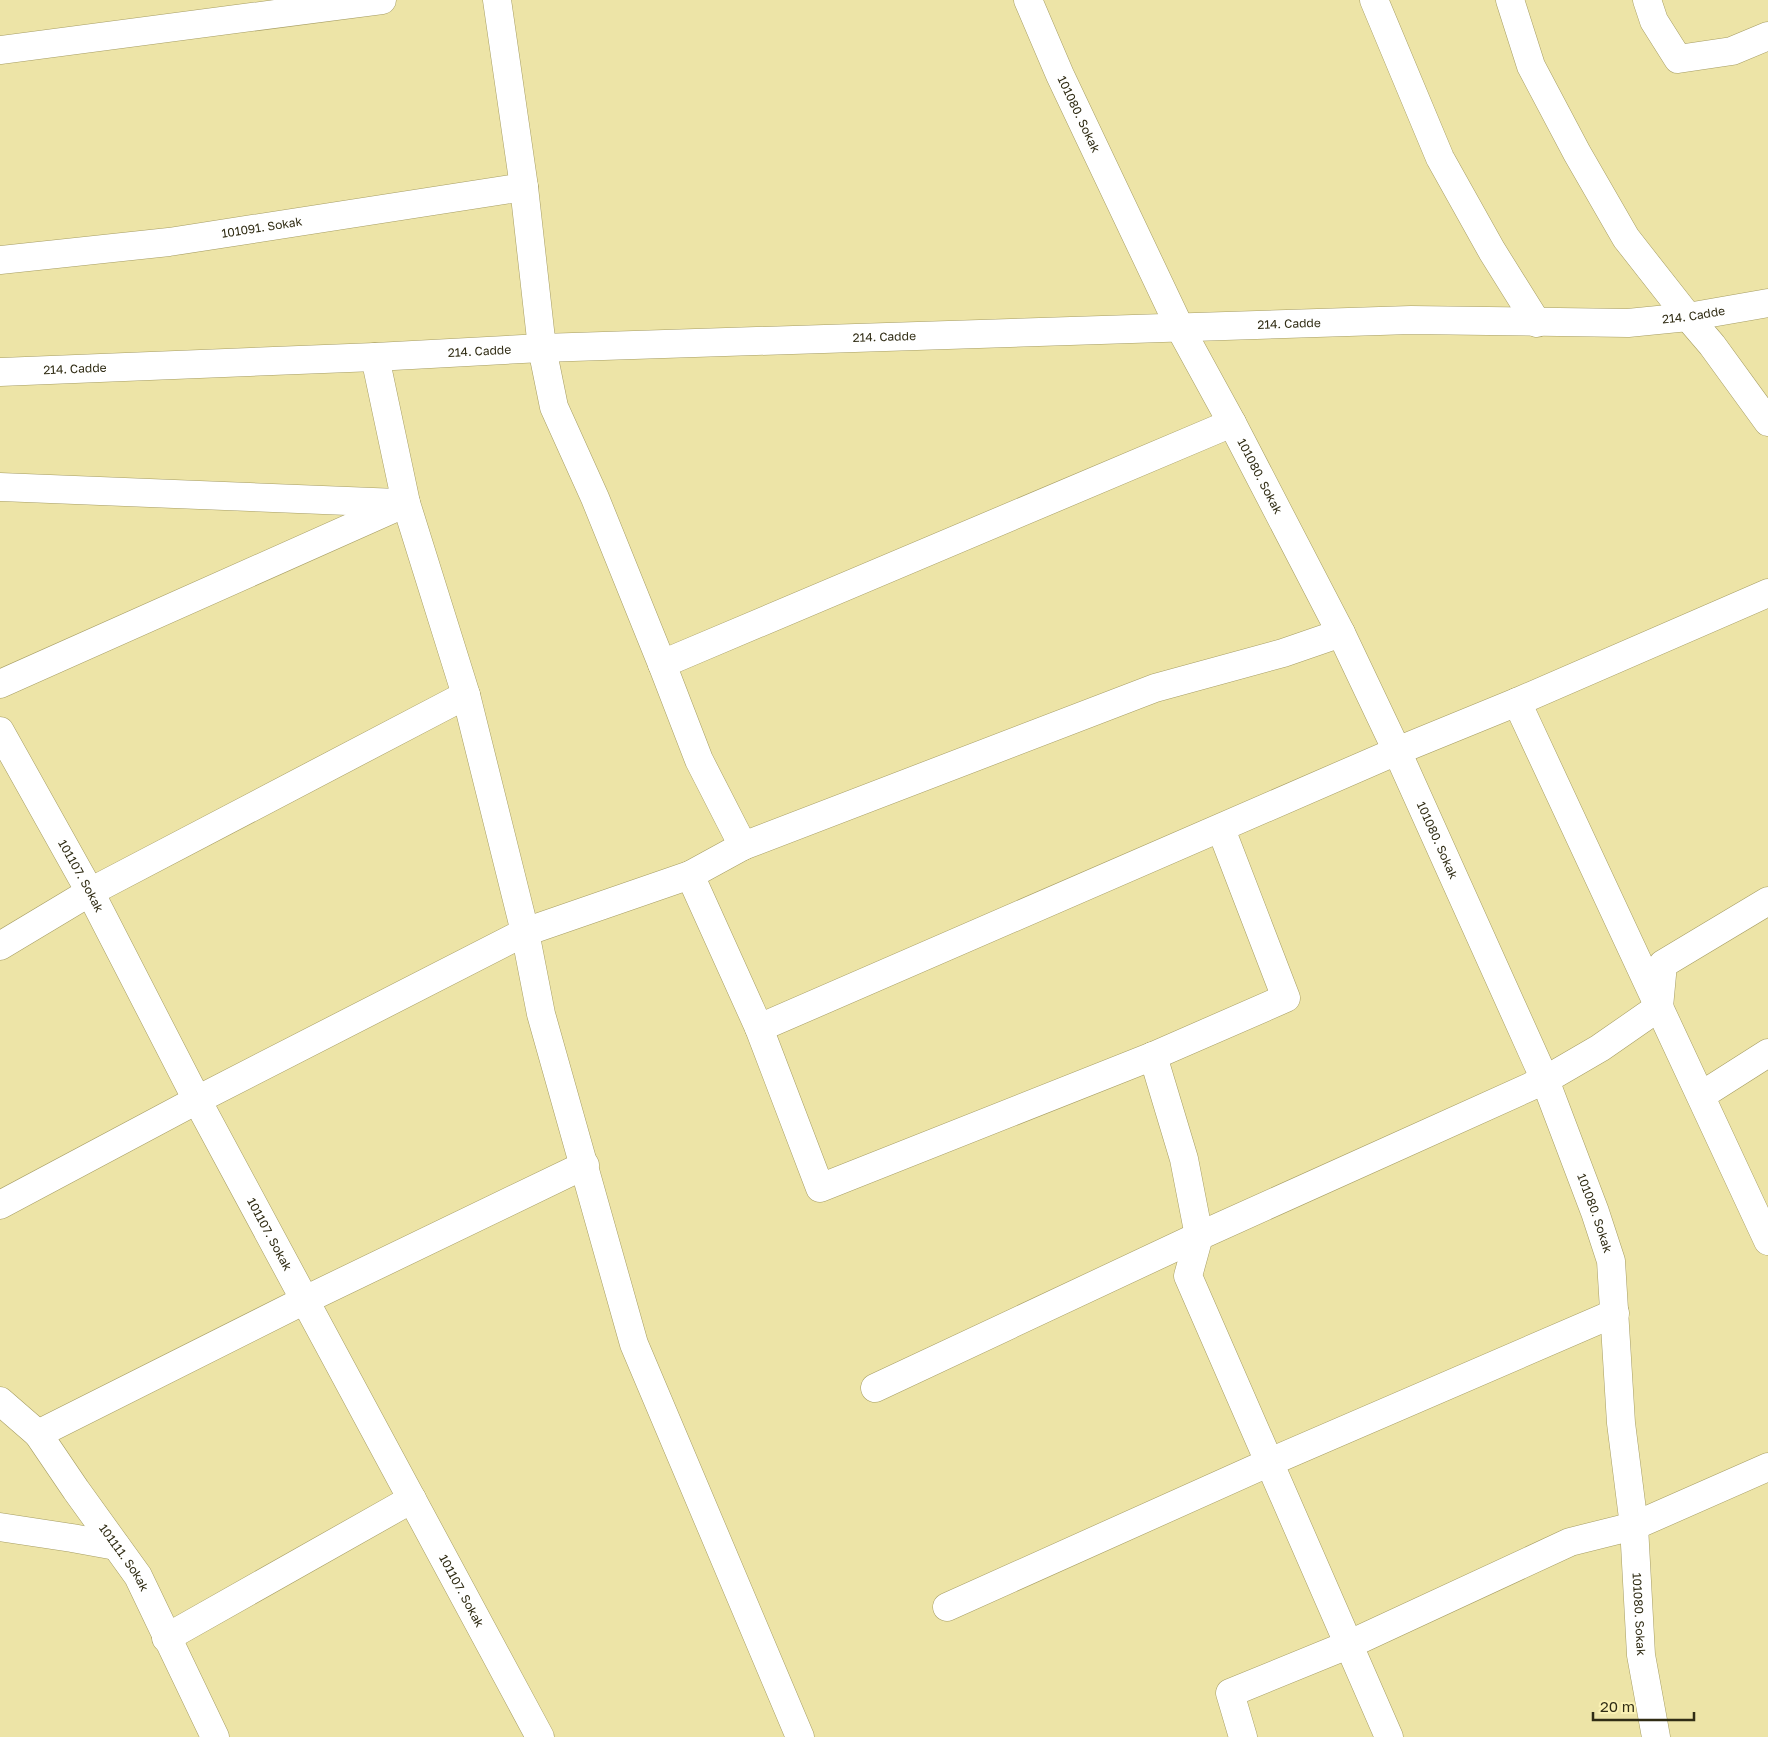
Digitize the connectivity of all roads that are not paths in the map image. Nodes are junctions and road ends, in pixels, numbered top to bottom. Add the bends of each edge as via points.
1 (382, 0) edge
2 (497, 0) edge
3 (1028, 0) edge
4 (1374, 0) edge
5 (1510, 0) edge
6 (1647, 0) edge
7 (1768, 36) edge
8 (0, 50) edge
9 (524, 187) junction
10 (0, 260) edge
11 (1768, 303) edge
12 (1688, 317) junction
13 (1537, 323) junction
14 (1180, 328) junction
15 (542, 348) junction
16 (375, 357) junction
17 (0, 372) edge
18 (1768, 422) edge
19 (1232, 423) junction
20 (0, 487) edge
21 (406, 503) junction
22 (1768, 593) edge
23 (1341, 633) junction
24 (662, 664) junction
25 (0, 684) edge
26 (466, 695) junction
27 (1517, 702) junction
28 (0, 731) edge
29 (1397, 751) junction
30 (1221, 829) junction
31 (742, 846) junction
32 (690, 875) junction
33 (90, 892) junction
34 (1768, 901) edge
35 (525, 932) junction
36 (0, 946) edge
37 (1659, 1007) junction
38 (758, 1028) junction
39 (1768, 1053) edge
40 (1153, 1056) junction
41 (1545, 1080) junction
42 (1702, 1095) junction
43 (197, 1100) junction
44 (585, 1165) junction
45 (0, 1205) edge
46 (1199, 1236) junction
47 (1768, 1241) edge
48 (305, 1300) junction
49 (1615, 1313) junction
50 (875, 1388) dead end
51 (0, 1401) edge
52 (38, 1434) junction
53 (1270, 1462) junction
54 (1768, 1467) edge
55 (412, 1500) junction
56 (1634, 1526) junction
57 (0, 1527) edge
58 (116, 1546) junction
59 (947, 1607) dead end
60 (166, 1638) junction
61 (1350, 1644) junction
62 (215, 1737) edge
63 (540, 1737) edge
64 (800, 1737) edge
65 (1243, 1737) edge
66 (1389, 1737) edge
67 (1656, 1737) edge

1 - 8 street
2 - 9 street
3 - 14 street, 101080. Sokak
4 - 13 street via 1440,158 1492,252
5 - 12 street via 1531,66 1577,153 1626,238
6 - 7 street via 1654,20 1678,59 1732,51
9 - 10 street, 101091. Sokak via 169,242
9 - 15 street
11 - 12 street, 214. Cadde
12 - 13 street, 214. Cadde via 1628,323
12 - 18 street
13 - 14 street, 214. Cadde via 1411,320
14 - 15 street, 214. Cadde
14 - 19 street, 101080. Sokak
15 - 16 street, 214. Cadde
15 - 24 street via 554,406
16 - 17 street, 214. Cadde
16 - 21 street
19 - 23 street, 101080. Sokak
19 - 24 street
20 - 21 street
21 - 25 street
21 - 26 street
22 - 27 street
23 - 29 street, 101080. Sokak
23 - 31 street via 1283,653 1155,688
24 - 31 street via 699,760
26 - 33 street
26 - 35 street
27 - 29 street
27 - 37 street
28 - 33 street, 101107. Sokak
29 - 30 street
29 - 41 street, 101080. Sokak
30 - 38 street
30 - 40 street via 1286,998
31 - 32 street
32 - 35 street
32 - 38 street
33 - 36 street
33 - 43 street, 101107. Sokak
34 - 37 street via 1663,964
35 - 43 street
35 - 44 street via 542,1014
37 - 41 street via 1600,1048
37 - 42 street
38 - 40 street via 820,1188
39 - 42 street
40 - 46 street via 1184,1159
41 - 46 street
41 - 49 street, 101080. Sokak via 1610,1261
42 - 47 street
43 - 45 street
43 - 48 street, 101107. Sokak
44 - 48 street
44 - 64 street via 634,1344
46 - 50 street
46 - 53 street via 1188,1276
48 - 52 street
48 - 55 street, 101107. Sokak
49 - 53 street
49 - 56 street, 101080. Sokak via 1621,1423
51 - 52 street, 101111. Sokak
52 - 58 street, 101111. Sokak
53 - 59 street
53 - 61 street
54 - 56 street
55 - 60 street
55 - 63 street, 101107. Sokak
56 - 61 street via 1570,1542
56 - 67 street, 101080. Sokak via 1641,1655
57 - 58 street
58 - 60 street, 101111. Sokak via 138,1576
60 - 62 street, 101111. Sokak
61 - 65 street via 1230,1693
61 - 66 street

